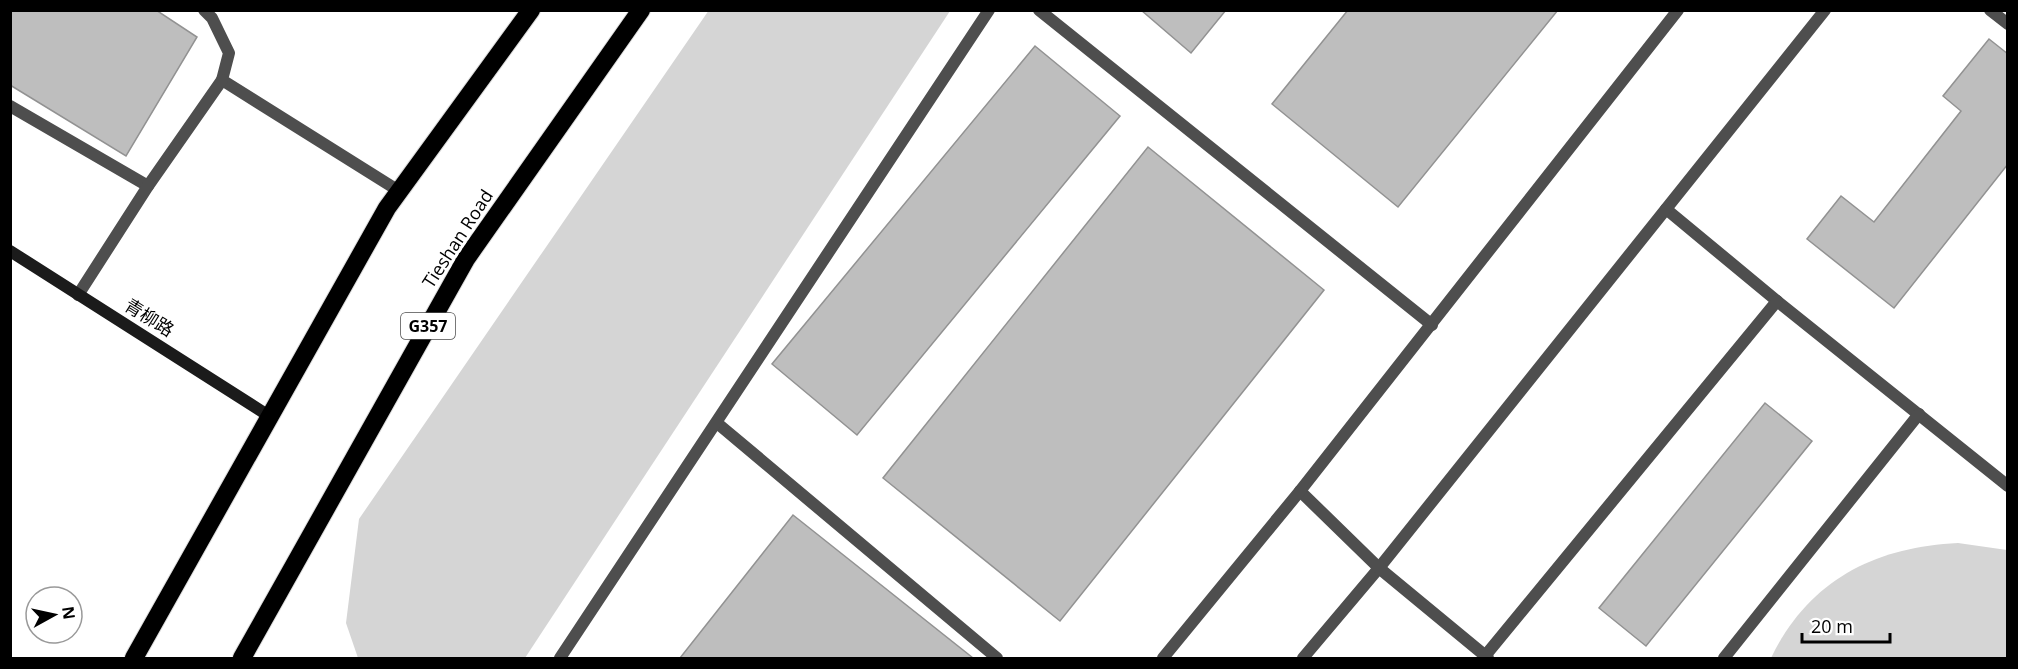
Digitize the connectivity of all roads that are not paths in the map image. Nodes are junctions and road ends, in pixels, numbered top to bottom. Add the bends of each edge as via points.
1 (204, 10) edge
2 (531, 10) edge
3 (641, 10) edge
4 (989, 10) edge
5 (1039, 10) edge
6 (1678, 10) edge
7 (1826, 10) edge
8 (1990, 10) edge
9 (2007, 24) edge
10 (222, 80) junction
11 (10, 106) edge
12 (148, 186) junction
13 (399, 191) junction
14 (1666, 209) junction
15 (10, 251) edge
16 (78, 295) junction
17 (1777, 301) junction
18 (1432, 325) junction
19 (1919, 414) junction
20 (269, 416) junction
21 (717, 423) junction
22 (2007, 486) edge
23 (1300, 491) junction
24 (1379, 568) junction
25 (1486, 657) edge
26 (134, 658) edge
27 (242, 658) edge
28 (560, 658) edge
29 (997, 658) edge
30 (1163, 658) edge
31 (1303, 658) edge
32 (1724, 658) edge

1 - 10 street via 229,53
2 - 13 highway
3 - 27 highway, Tieshan Road / G357 via 466,259
4 - 21 street
5 - 18 street
6 - 18 street
7 - 14 street
8 - 9 street
10 - 12 street
10 - 13 street
11 - 12 street
12 - 16 street
13 - 20 highway
14 - 17 street
14 - 24 street
15 - 16 main road, 青柳路
16 - 20 main road, 青柳路
17 - 19 street
17 - 25 street
18 - 23 street
19 - 22 street
19 - 32 street
20 - 26 highway
21 - 28 street
21 - 29 street
23 - 24 street
23 - 30 street
24 - 25 street
24 - 31 street

